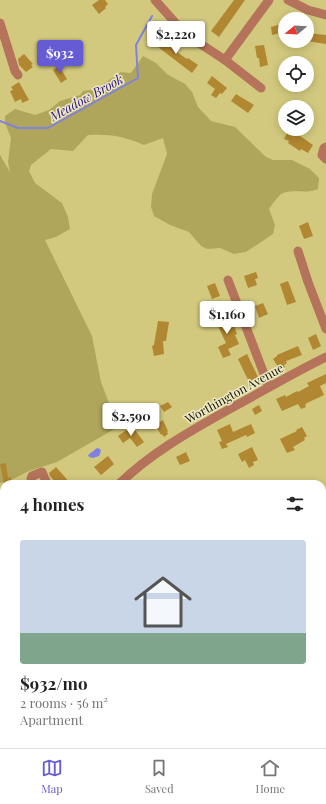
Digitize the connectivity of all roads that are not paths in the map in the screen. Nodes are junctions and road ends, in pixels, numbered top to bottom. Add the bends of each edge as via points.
1 (155, 0) edge
2 (268, 0) edge
3 (288, 0) edge
4 (326, 15) edge
5 (0, 23) edge
6 (225, 60) junction
7 (18, 75) dead end
8 (261, 88) dead end
9 (326, 147) edge
10 (326, 159) edge
11 (298, 251) dead end
12 (228, 280) dead end
13 (326, 329) edge
14 (326, 357) edge
15 (269, 387) junction
16 (31, 480) edge
17 (45, 480) edge
18 (124, 480) edge

1 - 6 street via 179,27
2 - 6 street
3 - 4 street
5 - 7 street
6 - 8 street
9 - 10 street via 322,155
11 - 13 street
12 - 15 street
14 - 15 street, Worthington Avenue
15 - 18 street, Worthington Avenue via 188,433 148,459
16 - 17 street via 32,476 42,472

